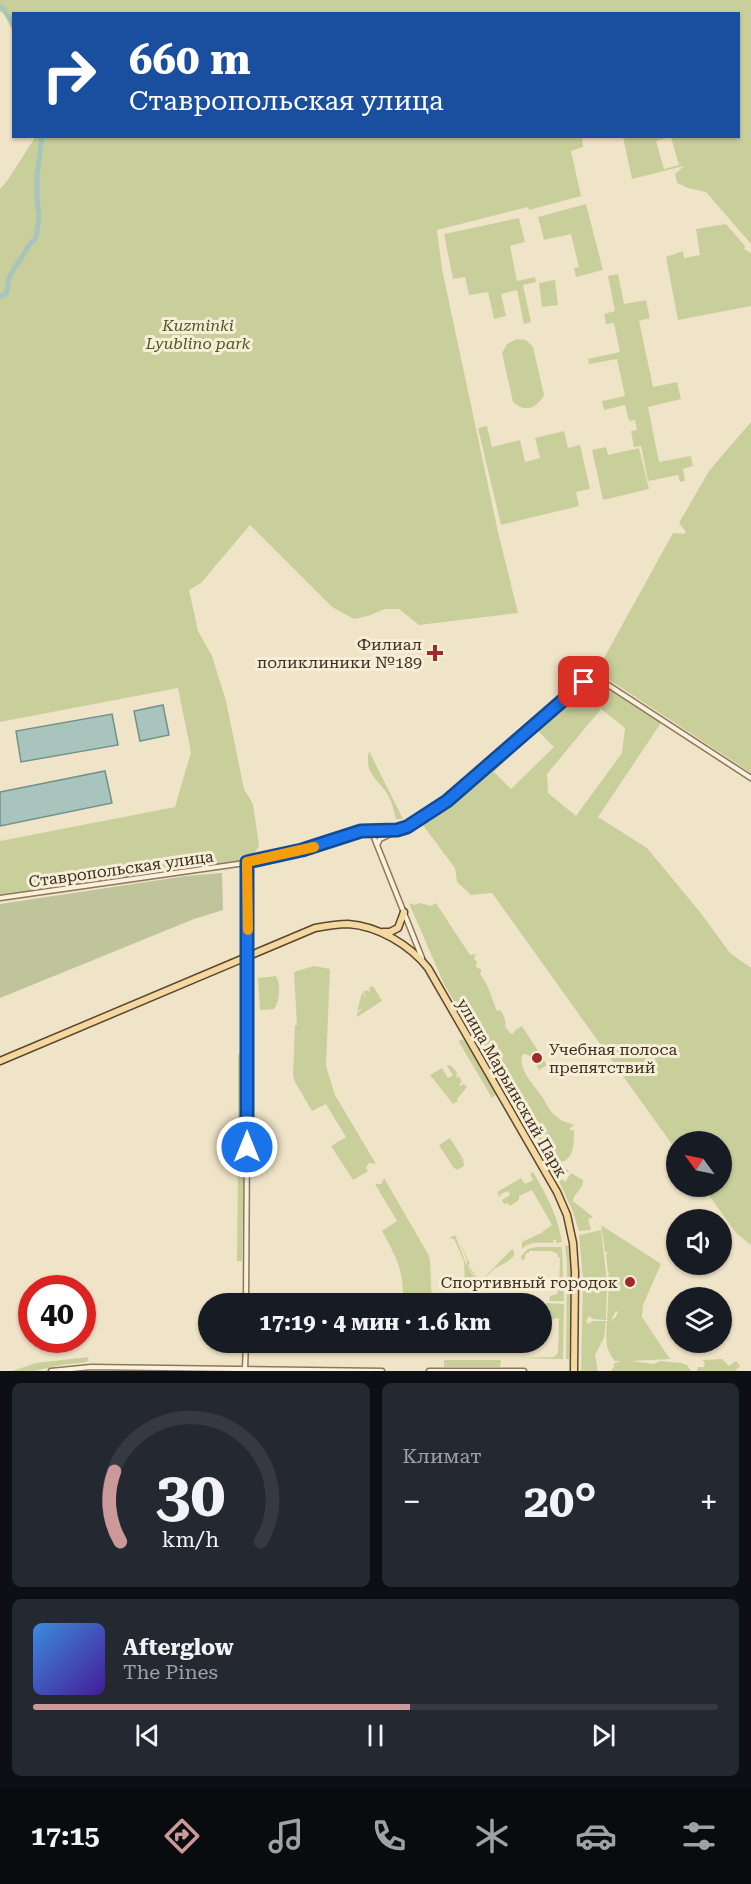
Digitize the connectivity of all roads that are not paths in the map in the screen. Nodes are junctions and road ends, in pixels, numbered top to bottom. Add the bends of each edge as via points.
1 (589, 674) junction
2 (597, 675) junction
3 (593, 679) junction
4 (602, 681) junction
5 (584, 682) junction
6 (751, 778) edge
7 (371, 830) junction
8 (397, 830) junction
9 (377, 848) junction
10 (247, 862) junction
11 (0, 898) edge
12 (404, 912) junction
13 (377, 931) junction
14 (248, 955) junction
15 (424, 963) junction
16 (0, 1061) edge
17 (246, 1293) edge
18 (246, 1353) edge
19 (245, 1370) edge
20 (51, 1371) edge
21 (382, 1371) edge
22 (429, 1371) edge
23 (524, 1371) edge
24 (574, 1371) edge

1 - 2 street via 594,671
1 - 3 street
1 - 5 street, Ставропольская улица
2 - 3 street
2 - 4 street
3 - 4 street
3 - 5 street, Ставропольская улица
4 - 6 street
5 - 8 street, Ставропольская улица via 447,801
7 - 8 street, Ставропольская улица
7 - 9 street, улица Марьинский Парк
7 - 10 street, Ставропольская улица
8 - 9 street via 380,839
9 - 12 street, улица Марьинский Парк
10 - 11 street, Ставропольская улица
10 - 14 street
12 - 13 main road via 398,928
12 - 15 street, улица Марьинский Парк
13 - 14 main road via 347,924 315,927
13 - 15 main road
14 - 16 main road
14 - 17 street
15 - 24 main road, улица Марьинский Парк via 567,1215 575,1272
18 - 19 street
19 - 20 street via 84,1367
19 - 21 street
22 - 23 street

